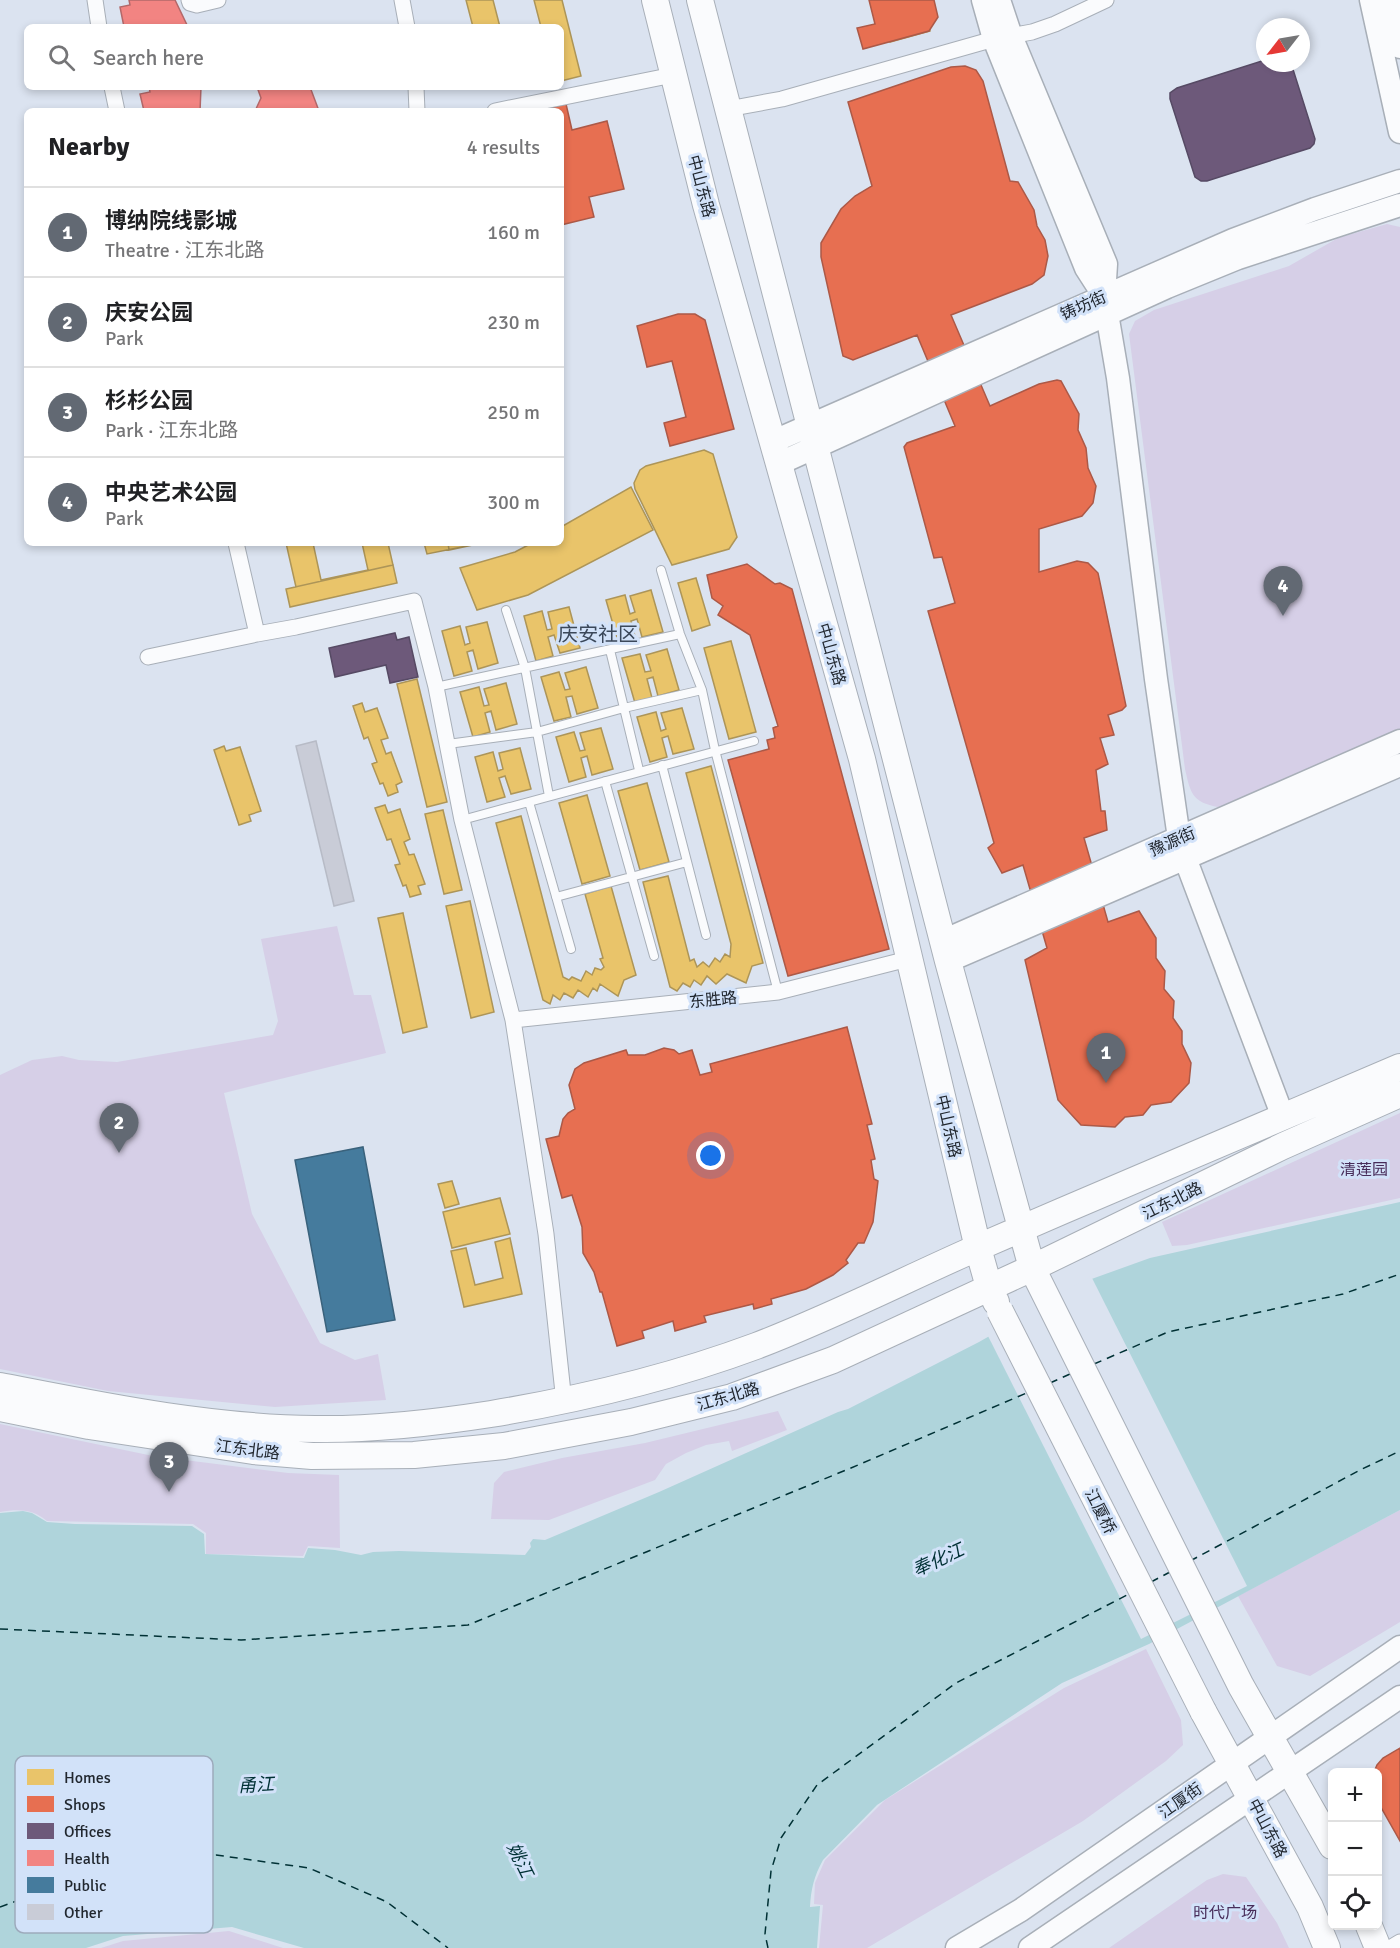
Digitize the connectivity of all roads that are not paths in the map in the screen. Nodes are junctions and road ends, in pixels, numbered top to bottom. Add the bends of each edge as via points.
1 (95, 0) edge
2 (189, 0) edge
3 (218, 0) edge
4 (402, 0) edge
5 (655, 0) edge
6 (700, 0) edge
7 (982, 0) edge
8 (999, 0) edge
9 (1107, 0) edge
10 (1371, 0) edge
11 (1390, 0) edge
12 (99, 24) edge
13 (406, 24) edge
14 (1002, 38) junction
15 (1400, 47) edge
16 (673, 75) junction
17 (113, 90) edge
18 (416, 90) edge
19 (116, 108) edge
20 (417, 108) edge
21 (510, 108) edge
22 (728, 109) junction
23 (1400, 132) edge
24 (1400, 181) edge
25 (1400, 205) edge
26 (1106, 305) junction
27 (813, 436) junction
28 (775, 453) junction
29 (237, 546) edge
30 (661, 570) dead end
31 (506, 610) dead end
32 (257, 634) junction
33 (680, 634) junction
34 (610, 650) junction
35 (148, 657) dead end
36 (525, 668) junction
37 (436, 687) junction
38 (702, 690) junction
39 (624, 708) junction
40 (537, 732) junction
41 (754, 741) dead end
42 (1400, 741) edge
43 (448, 744) junction
44 (715, 750) junction
45 (662, 765) junction
46 (1400, 765) edge
47 (639, 771) junction
48 (605, 781) junction
49 (549, 796) junction
50 (529, 802) junction
51 (462, 820) junction
52 (1182, 848) junction
53 (687, 862) junction
54 (631, 876) junction
55 (556, 897) junction
56 (706, 934) dead end
57 (571, 949) dead end
58 (946, 951) junction
59 (654, 956) dead end
60 (908, 958) junction
61 (778, 992) junction
62 (513, 1020) junction
63 (1400, 1067) edge
64 (1400, 1094) edge
65 (1283, 1117) junction
66 (1021, 1230) junction
67 (978, 1248) junction
68 (1037, 1278) junction
69 (989, 1287) junction
70 (1000, 1311) joint
71 (0, 1386) edge
72 (564, 1402) junction
73 (0, 1408) edge
74 (1400, 1647) edge
75 (1400, 1697) edge
76 (1203, 1711) joint
77 (1270, 1736) junction
78 (1232, 1762) junction
79 (1290, 1771) junction
80 (1251, 1797) junction
81 (1328, 1839) edge
82 (1371, 1930) edge
83 (1400, 1942) edge
84 (957, 1948) edge
85 (1030, 1948) edge
86 (1327, 1948) edge
87 (1378, 1948) edge
88 (1390, 1948) edge

1 - 12 street
2 - 3 street via 197,5
4 - 13 street
5 - 16 main road, 中山东路
6 - 22 main road
7 - 14 street
8 - 14 street
9 - 14 street via 1055,24
10 - 23 street
11 - 15 street
14 - 22 street via 782,99
14 - 26 street via 1086,268
16 - 21 street
16 - 28 main road, 中山东路
17 - 19 street
18 - 20 street
22 - 27 main road
24 - 26 street, 铸坊街 via 1233,240
25 - 26 street, 铸坊街
26 - 27 street, 铸坊街
26 - 52 street
27 - 28 street, 铸坊街
27 - 58 main road
28 - 60 main road, 中山东路 via 862,759
29 - 32 street
30 - 33 lane
31 - 36 lane
32 - 35 street
32 - 37 street via 414,601
33 - 34 lane
33 - 38 lane
34 - 36 lane
34 - 39 lane
36 - 37 lane
36 - 40 lane
37 - 43 street
38 - 39 lane
38 - 44 lane
39 - 40 lane
39 - 47 lane
40 - 43 lane
40 - 49 lane
41 - 44 lane
42 - 52 street, 豫源街
43 - 51 street
44 - 45 lane
44 - 61 lane
45 - 47 lane
45 - 53 lane
46 - 52 street, 豫源街
47 - 48 lane
48 - 49 lane
48 - 54 lane
49 - 50 lane
50 - 51 lane
50 - 55 lane
51 - 62 street
52 - 58 street, 豫源街
52 - 65 street
53 - 54 lane
53 - 56 lane
54 - 55 lane
54 - 59 lane
55 - 57 lane
58 - 66 main road
60 - 61 street, 东胜路
60 - 67 main road, 中山东路
61 - 62 street, 东胜路
62 - 72 street via 546,1234
63 - 65 main road, 江东北路
64 - 68 main road, 江东北路 via 1283,1146
65 - 66 main road, 江东北路
66 - 67 main road, 江东北路
66 - 68 main road
67 - 69 main road, 中山东路
67 - 72 main road, 江东北路 via 755,1346 675,1374
68 - 69 main road, 江东北路
68 - 77 main road via 1241,1686
69 - 70 main road, 中山东路
69 - 73 main road, 江东北路 via 833,1360 732,1397 630,1422 504,1446 414,1455 312,1456 90,1426
70 - 76 main road, 江厦桥, bridge
71 - 72 main road, 江东北路 via 171,1417 316,1430 448,1421
74 - 77 street, 江厦街
75 - 79 street
76 - 78 main road, 中山东路
77 - 78 street, 江厦街
77 - 79 main road
78 - 80 main road, 中山东路
78 - 84 street, 江厦街 via 1021,1910
79 - 80 street
79 - 81 main road
80 - 85 street
80 - 86 main road, 中山东路 via 1310,1907
82 - 87 main road
83 - 88 street

